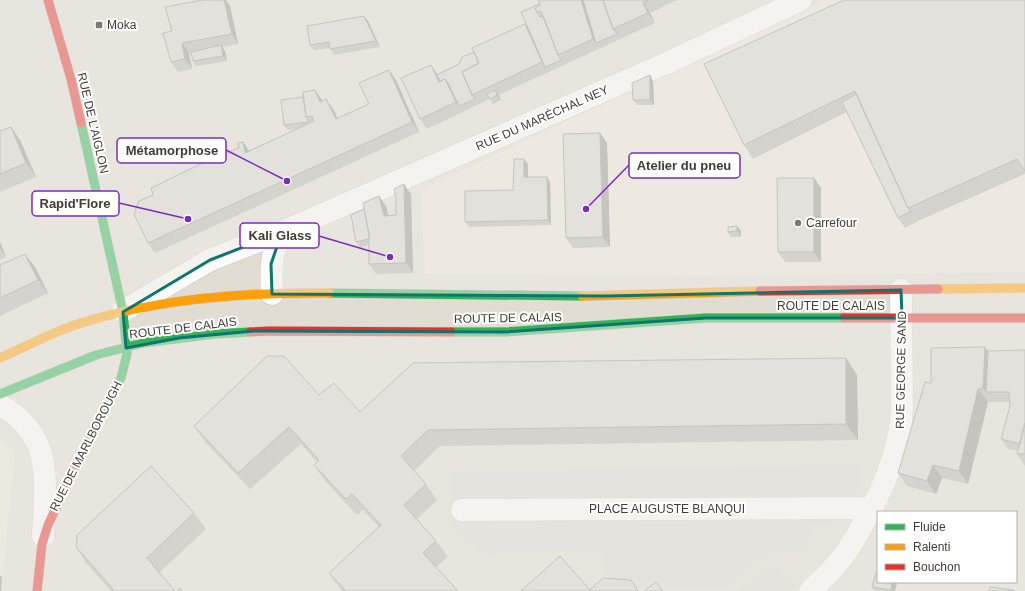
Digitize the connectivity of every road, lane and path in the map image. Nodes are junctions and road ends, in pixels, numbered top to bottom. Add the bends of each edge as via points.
1 (48, 0) edge
2 (801, 0) edge
3 (282, 232) junction
4 (1025, 288) edge
5 (901, 290) junction
6 (272, 294) junction
7 (123, 312) junction
8 (902, 318) junction
9 (1025, 318) edge
10 (126, 348) junction
11 (0, 358) edge
12 (0, 394) edge
13 (0, 405) edge
14 (872, 508) junction
15 (462, 510) dead end
16 (42, 544) junction
17 (37, 591) edge
18 (810, 591) edge

1 - 7 main road, RUE DE L'AIGLON via 76,102
2 - 3 street, RUE DU MARÉCHAL NEY via 667,63
3 - 6 street via 272,259
3 - 7 street, RUE DU MARÉCHAL NEY via 204,263
4 - 5 main road, ROUTE DE CALAIS
5 - 6 main road, ROUTE DE CALAIS via 605,296
5 - 8 street, RUE GEORGE SAND
6 - 7 main road, ROUTE DE CALAIS via 179,302
7 - 10 main road, RUE DE L'AIGLON
7 - 11 main road, ROUTE DE CALAIS via 71,326
8 - 9 main road, ROUTE DE CALAIS
8 - 10 main road, ROUTE DE CALAIS via 706,318 505,332 254,331 185,337
8 - 14 street, RUE GEORGE SAND via 901,426 884,485
10 - 12 main road, ROUTE DE CALAIS via 96,354
10 - 16 main road, RUE DE MARLBOROUGH via 120,378 55,507
13 - 16 street, RUE DE MARLBOROUGH via 25,423 40,448 45,476
14 - 15 street, PLACE AUGUSTE BLANQUI
14 - 18 street, RUE GEORGE SAND via 844,555
16 - 17 main road, RUE DE MARLBOROUGH

